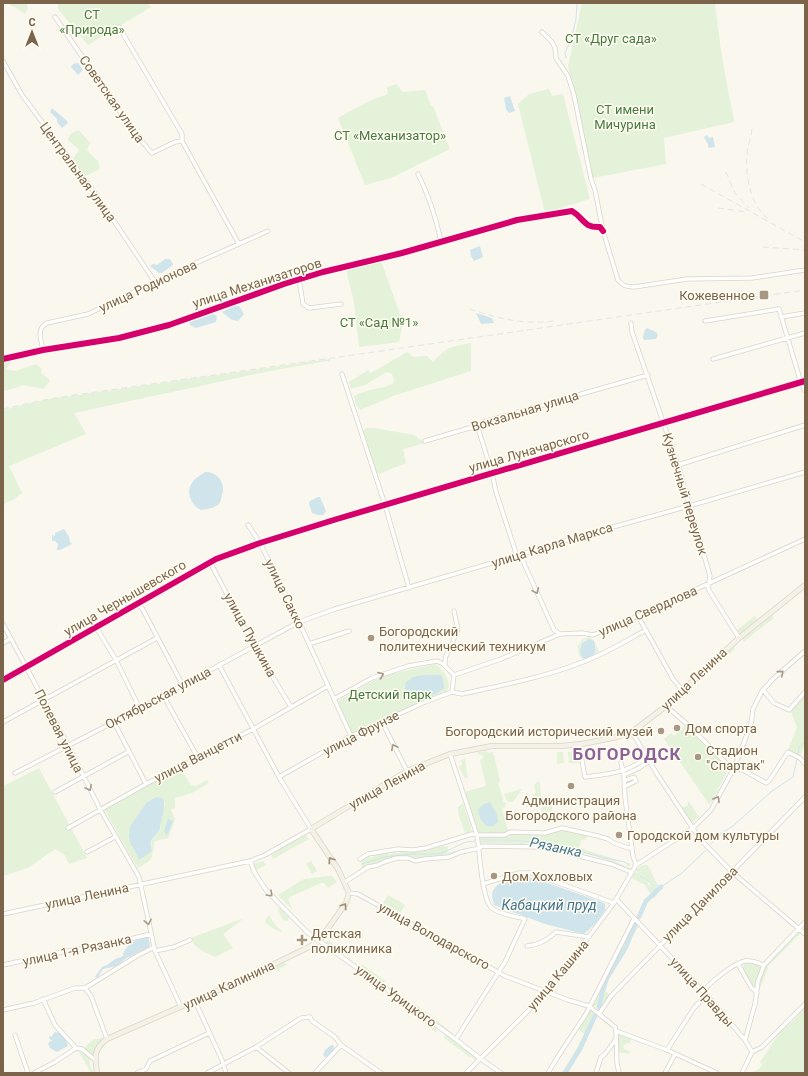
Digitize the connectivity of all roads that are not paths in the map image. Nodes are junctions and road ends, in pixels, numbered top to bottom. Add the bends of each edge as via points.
1 (55, 17) dead end
2 (119, 27) dead end
3 (542, 32) dead end
4 (3, 62) edge
5 (182, 141) junction
6 (418, 174) dead end
7 (268, 231) dead end
8 (603, 231) junction
9 (441, 241) junction
10 (239, 244) junction
11 (805, 270) edge
12 (299, 280) junction
13 (155, 282) junction
14 (341, 304) dead end
15 (805, 313) edge
16 (782, 318) junction
17 (705, 321) dead end
18 (631, 323) dead end
19 (805, 333) edge
20 (788, 337) junction
21 (43, 350) junction
22 (3, 359) edge
23 (713, 359) dead end
24 (342, 374) dead end
25 (648, 375) junction
26 (803, 382) edge
27 (805, 391) edge
28 (663, 423) junction
29 (805, 425) edge
30 (478, 428) junction
31 (424, 441) dead end
32 (678, 465) junction
33 (805, 472) edge
34 (492, 473) junction
35 (385, 505) junction
36 (689, 506) junction
37 (248, 525) dead end
38 (805, 539) edge
39 (260, 543) junction
40 (519, 555) junction
41 (210, 562) junction
42 (710, 584) junction
43 (805, 585) edge
44 (409, 588) junction
45 (136, 604) junction
46 (454, 611) dead end
47 (638, 616) junction
48 (299, 622) junction
49 (3, 624) edge
50 (96, 627) junction
51 (646, 630) junction
52 (349, 631) dead end
53 (560, 634) junction
54 (157, 638) junction
55 (739, 638) junction
56 (10, 639) junction
57 (3, 643) edge
58 (309, 644) junction
59 (254, 646) junction
60 (805, 651) edge
61 (116, 660) junction
62 (219, 665) junction
63 (445, 666) junction
64 (25, 667) junction
65 (454, 675) junction
66 (3, 680) edge
67 (182, 684) junction
68 (328, 686) junction
69 (682, 690) junction
70 (763, 690) junction
71 (452, 692) junction
72 (805, 692) edge
73 (163, 695) junction
74 (334, 699) junction
75 (44, 700) junction
76 (666, 706) junction
77 (139, 707) junction
78 (291, 707) junction
79 (3, 722) edge
80 (114, 722) junction
81 (382, 722) junction
82 (253, 729) junction
83 (632, 732) junction
84 (351, 736) junction
85 (579, 744) junction
86 (68, 746) junction
87 (128, 752) junction
88 (450, 754) junction
89 (198, 758) junction
90 (648, 759) junction
91 (621, 764) dead end
92 (805, 764) edge
93 (734, 769) junction
94 (407, 771) junction
95 (15, 773) dead end
96 (624, 773) junction
97 (279, 776) junction
98 (83, 777) junction
99 (624, 781) junction
100 (146, 784) junction
101 (624, 788) junction
102 (54, 792) dead end
103 (805, 797) edge
104 (100, 809) junction
105 (68, 828) dead end
106 (311, 829) junction
107 (692, 829) junction
108 (477, 835) junction
109 (116, 837) junction
110 (479, 847) junction
111 (632, 847) junction
112 (87, 852) dead end
113 (360, 859) dead end
114 (250, 861) junction
115 (636, 865) junction
116 (631, 872) junction
117 (732, 872) junction
118 (345, 882) junction
119 (141, 884) junction
120 (483, 884) junction
121 (349, 893) junction
122 (615, 902) junction
123 (3, 914) edge
124 (634, 919) junction
125 (805, 922) edge
126 (799, 928) junction
127 (151, 934) junction
128 (805, 934) edge
129 (589, 937) junction
130 (190, 940) dead end
131 (319, 940) junction
132 (527, 946) dead end
133 (659, 946) junction
134 (155, 949) junction
135 (738, 964) junction
136 (3, 965) edge
137 (764, 965) junction
138 (498, 972) junction
139 (85, 988) junction
140 (547, 992) junction
141 (704, 993) junction
142 (756, 994) junction
143 (43, 999) junction
144 (195, 1001) junction
145 (805, 1004) edge
146 (589, 1006) junction
147 (181, 1007) junction
148 (3, 1010) edge
149 (599, 1014) junction
150 (616, 1031) junction
151 (209, 1033) junction
152 (15, 1035) dead end
153 (107, 1039) junction
154 (456, 1039) junction
155 (616, 1039) junction
156 (745, 1040) junction
157 (341, 1045) junction
158 (256, 1047) junction
159 (76, 1048) junction
160 (667, 1050) junction
161 (752, 1052) junction
162 (675, 1054) junction
163 (481, 1059) junction
164 (95, 1060) junction
165 (224, 1064) junction
166 (28, 1073) edge
167 (34, 1073) edge
168 (97, 1073) edge
169 (137, 1073) edge
170 (207, 1073) edge
171 (226, 1073) edge
172 (289, 1073) edge
173 (315, 1073) edge
174 (380, 1073) edge
175 (466, 1073) edge
176 (501, 1073) edge
177 (548, 1073) edge
178 (596, 1073) edge
179 (619, 1073) edge
180 (665, 1073) edge
181 (716, 1073) edge
182 (742, 1073) edge

1 - 5 street, Советская улица via 149,150 152,152
2 - 5 street via 182,134
3 - 8 street via 552,42 556,58 568,76 574,95
4 - 13 street, Центральная улица via 22,95 100,200
5 - 10 street
6 - 9 street via 436,216
7 - 10 street, улица Родионова
8 - 9 street, улица Механизаторов via 600,227 588,226 572,211 567,211 517,220
8 - 11 street via 618,280 627,287 687,279 752,278
9 - 12 street, улица Механизаторов
10 - 13 street, улица Родионова
12 - 14 street via 303,304 309,308
12 - 21 street, улица Механизаторов via 169,324 118,338
13 - 21 street, улица Родионова via 88,314 43,325 40,330
15 - 16 street
16 - 17 street via 779,309
16 - 20 street
18 - 25 street, Кузнечный переулок
19 - 20 street
20 - 23 street
20 - 26 street
21 - 22 street, улица Механизаторов
24 - 35 street
25 - 28 street, Кузнечный переулок
25 - 30 street, Вокзальная улица via 483,422
26 - 27 street
26 - 28 street, улица Луначарского
28 - 32 street, Кузнечный переулок
28 - 34 street, улица Луначарского
29 - 32 street
30 - 31 street, Вокзальная улица via 469,428
30 - 34 street
32 - 36 street, Кузнечный переулок
33 - 36 street, улица Карла Маркса
34 - 35 street, улица Луначарского
34 - 40 street via 516,553
35 - 39 street, улица Луначарского
35 - 44 street
36 - 40 street, улица Карла Маркса
36 - 42 street, Кузнечный переулок via 710,576
37 - 39 street, улица Сакко
38 - 42 street, улица Свердлова
39 - 41 street, улица Чернышевского
39 - 48 street, улица Сакко
40 - 44 street, улица Карла Маркса
40 -> 53 street via 554,630
41 - 45 street, улица Чернышевского
41 - 59 street, улица Пушкина
42 - 47 street, улица Свердлова
42 - 55 street, Кузнечный переулок via 710,592
43 - 55 main road, улица Ленина
44 - 48 street, улица Карла Маркса
45 - 50 street, улица Чернышевского
45 - 54 street via 142,608
46 - 63 street via 458,630 453,637 453,644 445,655
47 - 51 street
47 - 53 street, улица Свердлова via 594,635
48 - 58 street, улица Сакко
48 - 59 street, Октябрьская улица
49 - 56 street, Полевая улица
50 - 61 street
50 - 64 street, улица Чернышевского
51 - 69 street
51 - 71 street via 574,666 531,679 462,694
52 - 58 street, улица Сакко
53 - 65 street, улица Свердлова via 501,659
54 - 61 street
54 - 67 street
55 - 69 main road, улица Ленина
56 - 57 street
56 - 64 street, Полевая улица
58 - 68 street, улица Сакко
59 - 62 street, Октябрьская улица
59 - 78 street, улица Пушкина
70 -> 60 street
61 - 75 street
61 - 77 street
62 - 67 street, Октябрьская улица
62 - 82 street
63 - 65 street
74 -> 63 street via 391,671 437,661
64 - 66 street, улица Чернышевского
64 - 75 street, Полевая улица
65 - 71 street
67 - 73 street, Октябрьская улица
68 - 74 street, улица Сакко
68 - 78 street, улица Ванцетти
69 - 76 main road, улица Ленина
70 - 72 street via 774,703 789,710
70 - 93 street
71 - 81 street, улица Фрунзе
73 - 77 street, Октябрьская улица
73 - 89 street
74 - 84 street, улица Сакко
75 - 79 street
75 - 86 street, Полевая улица
76 - 83 main road, улица Ленина
76 - 93 street
77 - 80 street, Октябрьская улица
78 - 82 street, улица Ванцетти
80 - 86 street, Октябрьская улица
80 - 87 street
81 - 84 street, улица Фрунзе
94 -> 81 street
82 - 89 street, улица Ванцетти
82 - 97 street
83 - 85 main road, улица Ленина
83 - 90 street
84 - 97 street, улица Фрунзе
85 - 88 main road, улица Ленина via 492,746
85 - 96 street via 585,777
86 - 95 street, Октябрьская улица
86 - 98 street, Полевая улица
87 - 98 street
87 - 100 street
88 - 94 main road, улица Ленина
88 - 108 street
89 - 100 street, улица Ванцетти
90 - 96 street
90 - 107 street
91 - 96 street
92 - 93 street via 800,758 788,752 766,783 743,770
107 -> 93 street via 711,810
94 - 106 main road, улица Ленина
96 - 99 street
97 - 106 street
98 - 102 street
98 -> 104 street, Полевая улица
99 - 101 street
99 - 101 street via 634,777 636,781
100 - 104 street, улица Ванцетти
101 - 111 street
103 - 117 street, улица Данилова
104 - 105 street, улица Ванцетти
104 - 109 street, Полевая улица
106 - 114 street, улица Ленина
118 -> 106 main road
107 - 115 street
107 - 117 street
108 - 110 street
108 - 111 street via 505,835 510,832 545,833 562,828 608,839 628,848
108 - 113 street via 472,834 420,849 398,849 368,854
109 - 112 street
109 - 119 street, Полевая улица
110 - 116 street via 555,850 611,864
110 - 118 street via 449,857 415,861 397,858 368,867
110 - 120 street
111 - 115 street
114 - 119 street, улица Ленина
114 -> 131 street, улица Урицкого via 266,890 295,921
115 - 116 street, улица Кашина
116 - 122 street, улица Кашина
117 - 126 street
117 - 133 street, улица Данилова
118 - 121 main road
119 - 123 street, улица Ленина
119 -> 127 street, Полевая улица
120 - 122 street via 519,872 531,873
120 - 138 street via 483,890 492,909 525,919
131 -> 121 main road, улица Калинина via 346,903
121 - 138 street, улица Володарского via 358,894
122 - 124 street, улица Правды
122 - 129 street, улица Кашина
124 - 133 street, улица Правды
124 - 146 street
125 - 126 street
126 - 128 street
126 - 137 street
127 - 134 street, Полевая улица
127 - 136 street, улица 1-я Рязанка
129 - 132 street via 556,932 538,945
129 - 140 street, улица Кашина
130 - 134 street via 174,947
131 - 144 main road, улица Калинина
131 - 154 street, улица Урицкого
133 - 141 street, улица Правды
133 - 149 street, улица Данилова via 611,996
134 - 139 street via 137,956
134 - 147 street, Полевая улица
135 - 137 street via 746,961
135 - 141 street via 721,975
135 - 142 street
137 - 142 street
138 - 140 street, улица Володарского
138 - 154 street
139 - 143 street via 75,988
139 - 153 street via 91,996
140 - 146 street, улица Володарского
140 - 163 street, улица Кашина
141 - 156 street, улица Правды
141 - 160 street
142 - 156 street
143 - 148 street
143 - 159 street via 54,1024
144 - 147 main road, улица Калинина
144 - 151 street
145 - 161 street via 762,1047
146 - 149 street
146 - 177 street
147 - 153 main road, улица Калинина
149 - 150 street via 615,1027
150 - 155 street
150 - 160 street
151 - 165 street
151 - 169 street via 150,1061 146,1069
152 - 166 street
153 - 164 main road via 98,1047
154 - 163 street, улица Урицкого
155 - 178 street via 601,1057
155 - 179 street
156 - 161 street, улица Правды
157 - 158 street via 310,1017 302,1018
157 - 173 street
157 - 174 street
158 - 165 street
158 - 172 street
159 - 164 street via 82,1049
159 - 167 street
160 - 162 street
161 - 182 street
162 - 180 street
162 - 181 street
163 - 175 street, улица Кашина
163 - 176 street, улица Урицкого
164 - 168 main road
165 - 170 street
165 - 171 street

